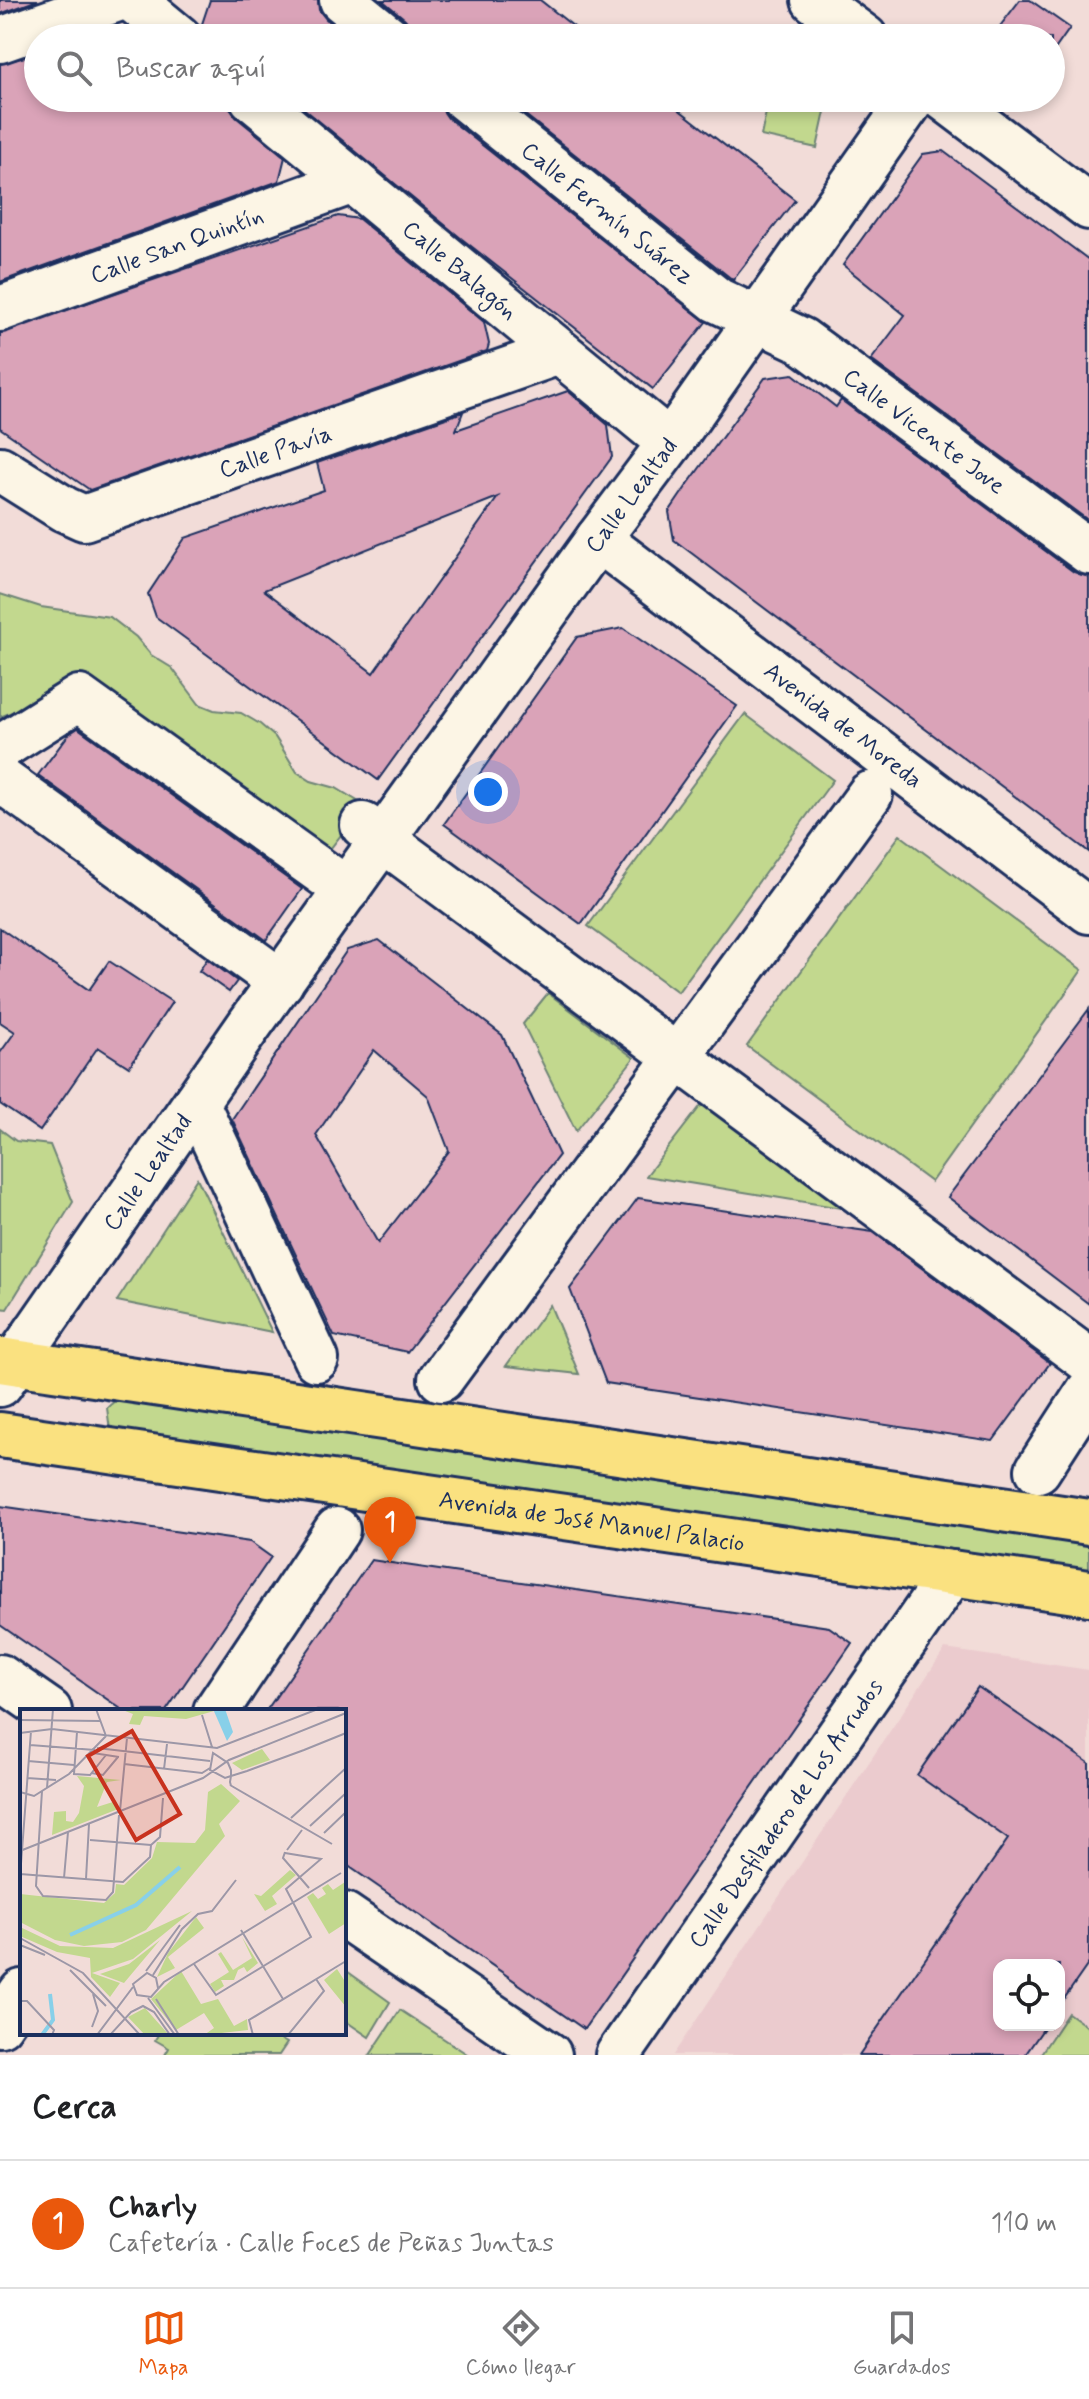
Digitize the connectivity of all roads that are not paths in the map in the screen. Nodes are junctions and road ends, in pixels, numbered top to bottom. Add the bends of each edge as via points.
1 (115, 0) edge
2 (133, 0) edge
3 (342, 0) edge
4 (814, 0) edge
5 (46, 24) edge
6 (162, 24) edge
7 (372, 24) edge
8 (846, 24) edge
9 (24, 32) edge
10 (0, 40) edge
11 (269, 112) edge
12 (482, 112) edge
13 (903, 112) edge
14 (963, 112) edge
15 (353, 181) junction
16 (1089, 207) edge
17 (0, 309) edge
18 (756, 319) junction
19 (559, 352) junction
20 (670, 443) junction
21 (0, 469) edge
22 (598, 539) junction
23 (1089, 552) edge
24 (0, 748) edge
25 (0, 779) edge
26 (870, 794) dead end
27 (373, 832) junction
28 (347, 890) junction
29 (1089, 911) edge
30 (281, 982) junction
31 (679, 1055) junction
32 (196, 1102) junction
33 (316, 1359) dead end
34 (1089, 1361) edge
35 (5, 1369) edge
36 (441, 1379) dead end
37 (1089, 1391) edge
38 (0, 1435) edge
39 (1038, 1470) dead end
40 (1089, 1522) edge
41 (337, 1530) dead end
42 (952, 1573) junction
43 (1089, 1593) edge
44 (0, 1677) edge
45 (46, 1709) edge
46 (217, 1709) edge
47 (346, 1916) edge
48 (20, 1995) edge
49 (0, 2024) edge
50 (549, 2055) edge
51 (618, 2055) edge

1 - 5 street
2 - 6 street
3 - 7 street
4 - 8 street
9 - 10 street
11 - 15 street, Calle Balagón
12 - 18 street, Calle Fermín Suárez via 717,300
13 - 18 street, Calle Lealtad
14 - 16 street
15 - 17 street, Calle San Quintín
15 - 19 street, Calle Balagón
18 - 20 street, Calle Lealtad
18 - 23 street, Calle Vicente Jove via 801,340
19 - 20 street, Calle Balagón
19 - 21 street, Calle Pavía via 84,518
20 - 22 street, Calle Lealtad
22 - 27 street, Calle Lealtad
22 - 29 street, Avenida de Moreda
24 - 28 street via 79,698
25 - 30 street
26 - 31 street
27 - 28 street, Calle Lealtad
27 - 31 street
28 - 30 street, Calle Lealtad
30 - 32 street, Calle Lealtad
31 - 34 street
31 - 36 street
32 - 33 street
32 - 35 street, Calle Lealtad
35 - 40 main road
37 - 39 street
38 - 42 main road, Avenida de José Manuel Palacio
41 - 46 street
42 - 43 main road, Avenida de José Manuel Palacio
42 - 51 street, Calle Desfiladero de Los Arrudos
44 - 45 street
47 - 50 street
48 - 49 street

